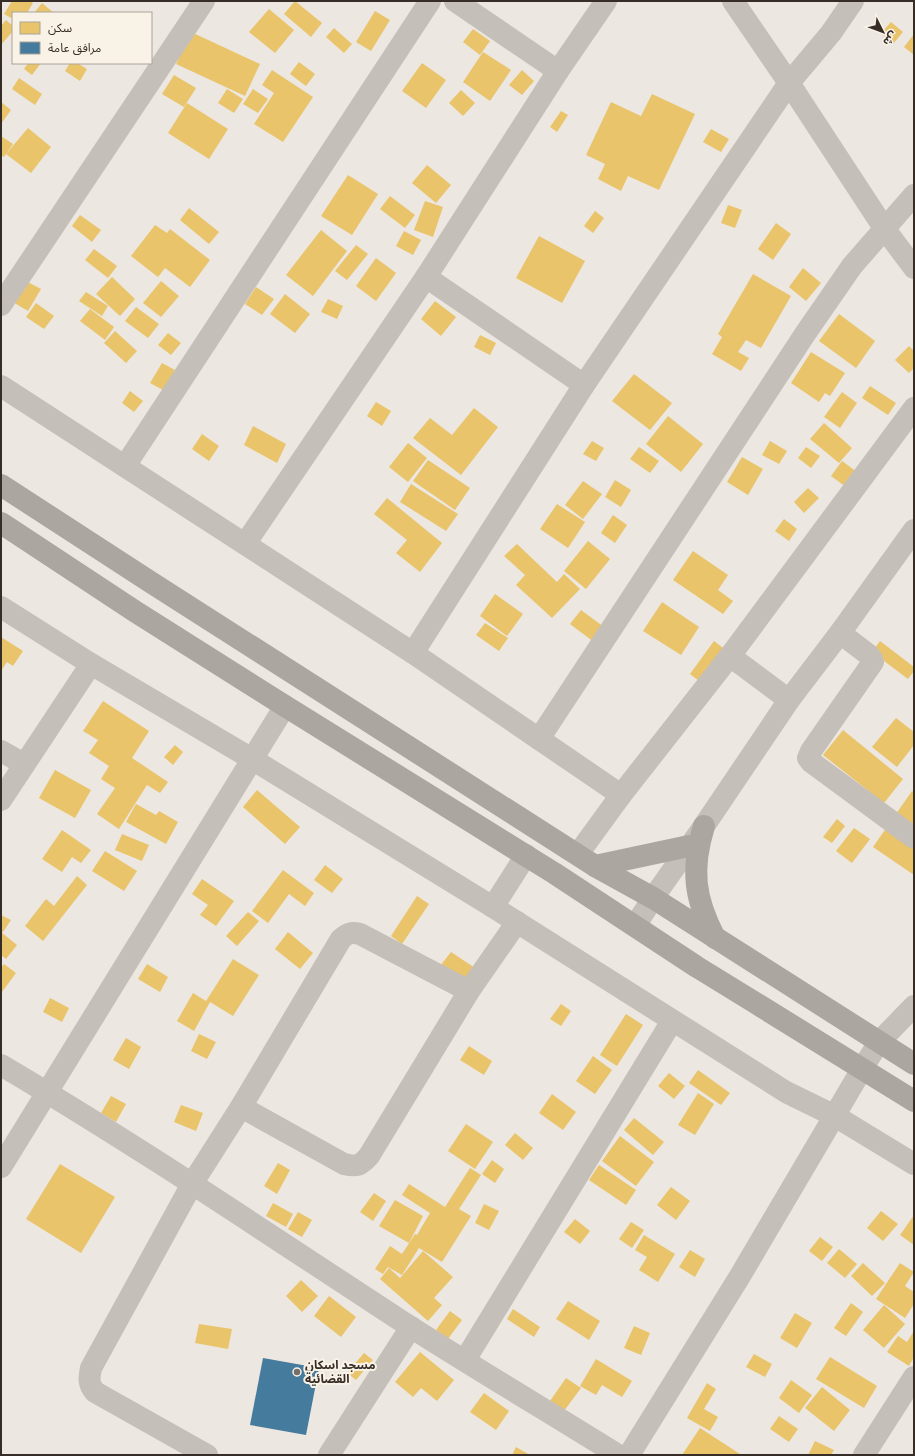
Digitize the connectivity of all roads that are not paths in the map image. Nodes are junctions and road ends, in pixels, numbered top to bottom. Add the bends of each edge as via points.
1 (204, 1) edge
2 (430, 1) edge
3 (456, 1) edge
4 (606, 1) edge
5 (734, 1) edge
6 (853, 1) edge
7 (558, 71) junction
8 (789, 82) junction
9 (914, 195) edge
10 (884, 228) junction
11 (914, 268) edge
12 (426, 277) junction
13 (1, 305) edge
14 (1, 386) edge
15 (584, 386) junction
16 (914, 408) edge
17 (125, 466) junction
18 (1, 485) edge
19 (1, 523) edge
20 (914, 530) edge
21 (244, 544) junction
22 (1, 607) edge
23 (840, 633) junction
24 (413, 653) junction
25 (730, 656) junction
26 (91, 664) junction
27 (789, 700) junction
28 (285, 706) junction
29 (539, 739) junction
30 (1, 751) edge
31 (252, 759) junction
32 (24, 764) junction
33 (621, 795) junction
34 (1, 800) edge
35 (704, 826) junction
36 (914, 838) edge
37 (689, 846) junction
38 (578, 854) junction
39 (526, 855) junction
40 (595, 866) junction
41 (653, 898) junction
42 (493, 907) junction
43 (517, 922) junction
44 (635, 926) junction
45 (715, 938) junction
46 (469, 991) junction
47 (914, 1006) edge
48 (672, 1021) junction
49 (879, 1042) junction
50 (914, 1064) edge
51 (1, 1065) edge
52 (862, 1069) junction
53 (47, 1092) junction
54 (914, 1101) edge
55 (241, 1107) junction
56 (835, 1116) junction
57 (914, 1164) edge
58 (1, 1167) edge
59 (192, 1184) junction
60 (411, 1327) junction
61 (465, 1360) junction
62 (914, 1377) edge
63 (206, 1455) edge
64 (329, 1455) edge
65 (618, 1455) edge
66 (629, 1455) edge
67 (864, 1455) edge

1 - 13 street
2 - 17 street
3 - 7 street
4 - 7 street
5 - 8 street
6 - 8 street via 831,33
7 - 12 street
8 - 10 street
8 - 15 street
9 - 10 street
10 - 11 street
10 - 29 street via 852,266 804,334
12 - 15 street
12 - 21 street
14 - 17 street
15 - 24 street
16 - 25 street
17 - 21 street
18 - 38 highway
19 - 28 highway
20 - 23 street
21 - 24 street
22 - 26 street
23 - 27 street
23 - 36 street via 873,662 811,750 808,758
24 - 29 street
25 - 27 street
25 - 33 street
26 - 31 street
26 - 32 street
27 - 35 street
28 - 31 street
28 - 39 highway
29 - 33 street
30 - 32 street
31 - 42 street
31 - 53 street
32 - 34 street
33 - 38 street
35 - 37 street
35 - 45 highway via 696,864 696,883 706,921
37 - 40 highway
37 - 41 street
38 - 40 highway
39 - 42 street
39 - 44 highway
40 - 41 highway
41 - 44 street
41 - 45 highway
42 - 43 street
43 - 46 street
43 - 48 street
44 - 52 highway via 696,967
45 - 49 highway
46 - 55 street via 360,934 351,932 341,939
46 - 55 street via 369,1156 355,1167 344,1164
47 - 49 street
48 - 56 street via 786,1092
48 - 61 street
49 - 50 highway
49 - 52 street
51 - 53 street
52 - 54 highway
52 - 56 street
53 - 58 street
53 - 59 street
55 - 59 street
56 - 57 street
56 - 66 street
59 - 60 street
59 - 63 street via 91,1368 89,1380 95,1392
60 - 61 street
60 - 64 street
61 - 65 street
62 - 67 street

